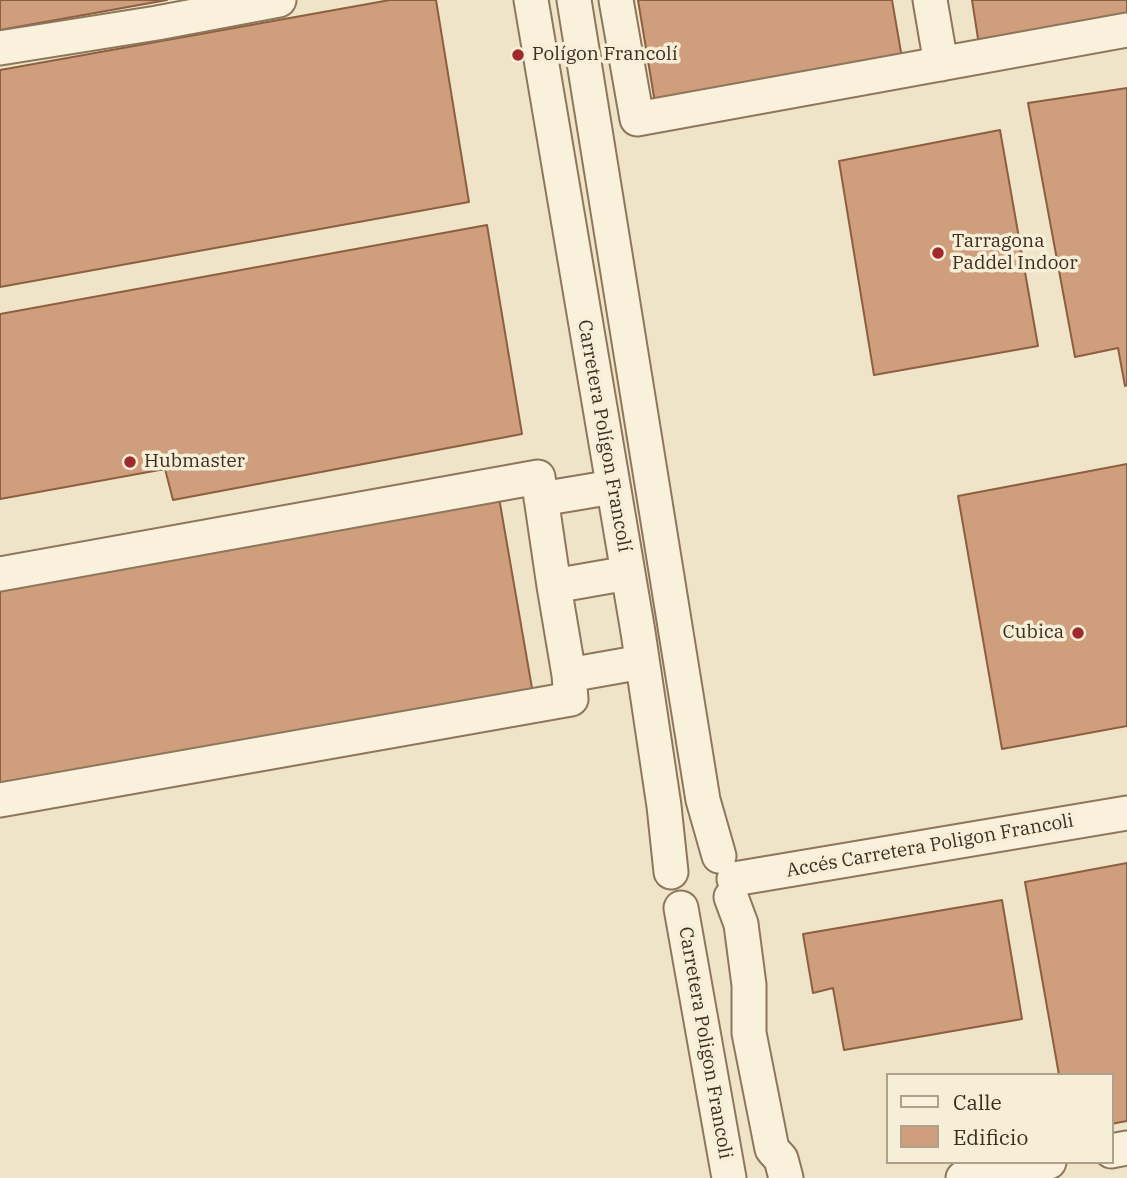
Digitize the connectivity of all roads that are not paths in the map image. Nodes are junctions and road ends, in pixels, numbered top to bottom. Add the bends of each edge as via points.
1 (279, 0) edge
2 (531, 0) edge
3 (574, 0) edge
4 (616, 0) edge
5 (930, 0) edge
6 (1127, 30) edge
7 (0, 48) edge
8 (941, 64) junction
9 (630, 79) junction
10 (587, 86) junction
11 (613, 487) junction
12 (541, 499) junction
13 (628, 573) junction
14 (0, 574) edge
15 (554, 586) junction
16 (642, 662) junction
17 (569, 675) junction
18 (0, 800) edge
19 (1127, 813) edge
20 (671, 872) junction
21 (728, 877) junction
22 (681, 908) junction
23 (1038, 1164) edge
24 (729, 1178) edge
25 (786, 1178) edge
26 (963, 1178) edge

1 - 7 street
2 - 11 street, Carretera Polígon Francolí
3 - 10 street, Carretera Polígon Francolí
4 - 9 street
5 - 8 street
6 - 8 street
8 - 9 street via 637,119
9 - 10 street
10 - 21 street, Carretera Polígon Francolí via 703,800
11 - 12 street
11 - 13 street, Carretera Polígon Francolí
12 - 14 street via 538,477
12 - 15 street
13 - 15 street
13 - 16 street, Carretera Polígon Francolí
15 - 17 street
16 - 17 street
16 - 20 street, Carretera Polígon Francolí
17 - 18 street via 571,699
19 - 21 street, Accés Carretera Poligon Francoli
20 - 21 street via 691,852 705,851
20 - 22 street via 669,885
21 - 22 street via 719,911 691,914
21 - 25 street via 741,924 749,985 749,1034 772,1149 781,1159
22 - 24 street, Carretera Poligon Francoli
23 - 26 street

